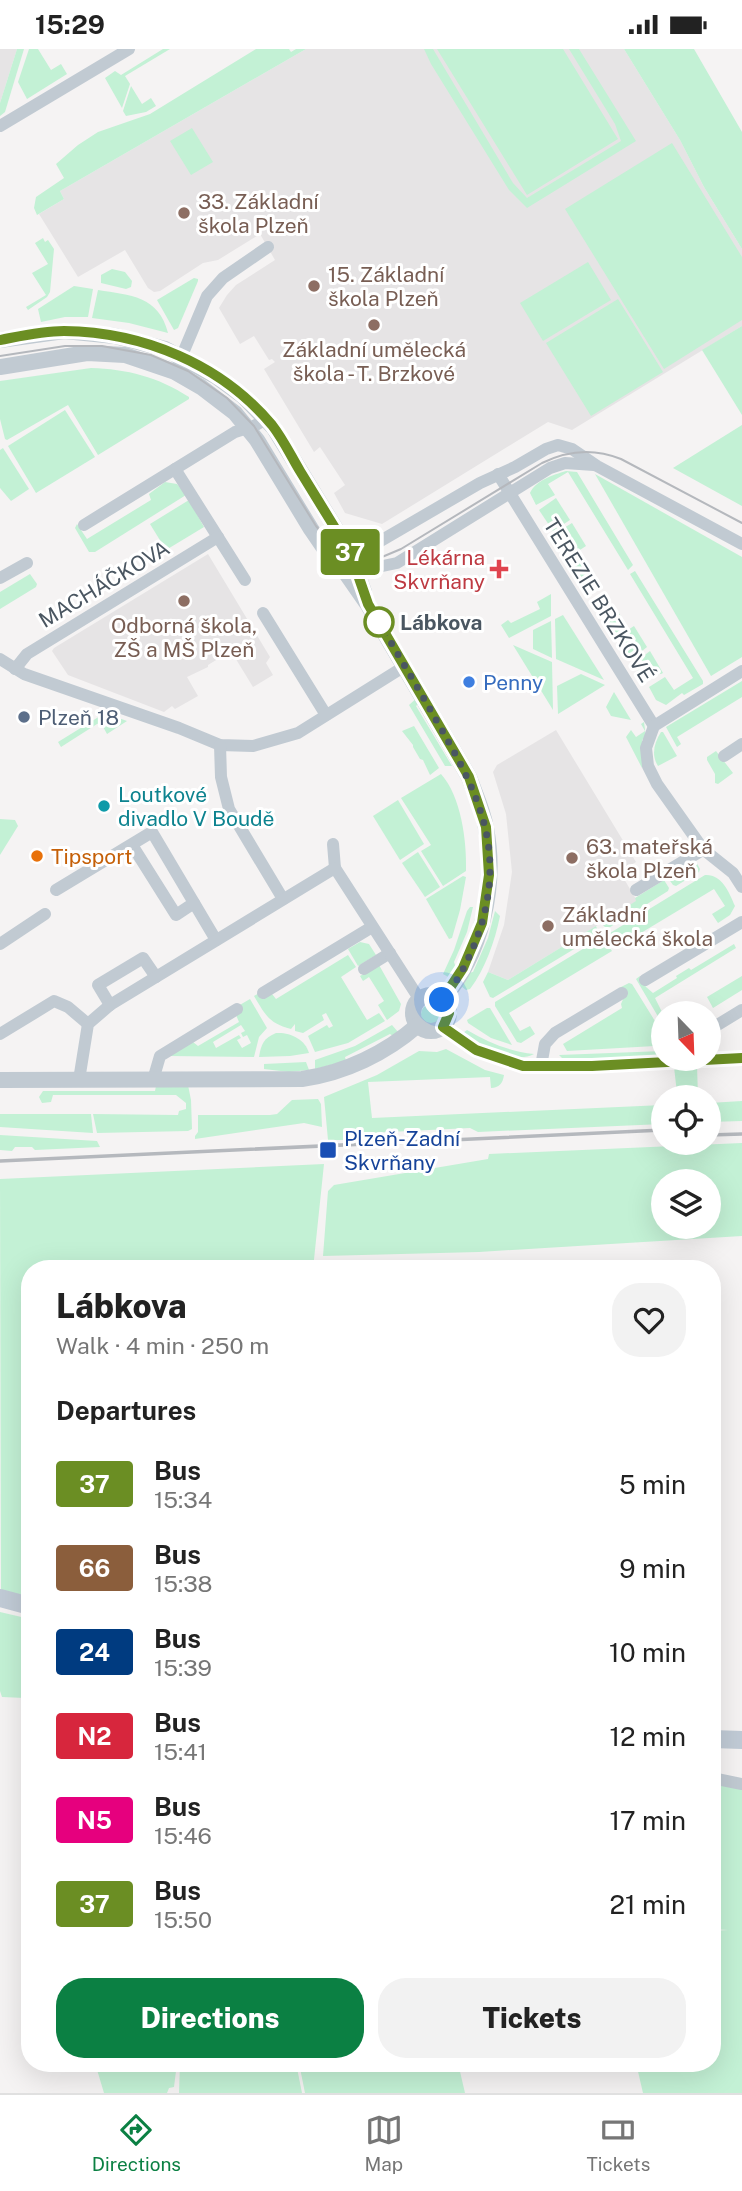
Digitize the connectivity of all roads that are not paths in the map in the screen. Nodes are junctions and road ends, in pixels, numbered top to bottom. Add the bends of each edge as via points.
1 (129, 49) edge
2 (0, 126) edge
3 (268, 247) dead end
4 (0, 339) edge
5 (182, 356) junction
6 (0, 367) edge
7 (175, 372) junction
8 (266, 419) junction
9 (248, 428) junction
10 (597, 466) junction
11 (176, 468) junction
12 (498, 474) junction
13 (509, 495) junction
14 (83, 525) dead end
15 (340, 534) junction
16 (218, 537) junction
17 (377, 543) junction
18 (742, 544) edge
19 (336, 559) junction
20 (27, 563) dead end
21 (359, 567) junction
22 (0, 578) edge
23 (244, 580) dead end
24 (368, 604) junction
25 (263, 613) dead end
26 (0, 659) edge
27 (405, 666) junction
28 (15, 669) junction
29 (742, 671) edge
30 (326, 715) junction
31 (654, 726) junction
32 (742, 744) edge
33 (220, 745) junction
34 (724, 756) dead end
35 (333, 844) dead end
36 (132, 845) junction
37 (704, 849) junction
38 (335, 868) junction
39 (742, 887) edge
40 (56, 890) dead end
41 (636, 890) dead end
42 (284, 899) junction
43 (194, 903) junction
44 (45, 914) dead end
45 (742, 922) edge
46 (372, 927) junction
47 (216, 940) junction
48 (0, 944) edge
49 (390, 953) junction
50 (364, 969) dead end
51 (156, 977) junction
52 (645, 980) dead end
53 (263, 993) dead end
54 (622, 993) dead end
55 (420, 1000) junction
56 (442, 1000) junction
57 (110, 1005) junction
58 (237, 1009) dead end
59 (742, 1010) edge
60 (721, 1023) edge
61 (88, 1024) junction
62 (418, 1025) junction
63 (443, 1027) junction
64 (0, 1034) edge
65 (742, 1058) edge
66 (541, 1066) junction
67 (0, 1080) edge
68 (79, 1080) junction
69 (153, 1080) junction
70 (0, 1598) edge
71 (21, 1604) edge
72 (721, 1739) edge
73 (742, 1740) edge
74 (721, 1780) edge
75 (742, 1784) edge

1 - 2 street
3 - 5 street via 232,271 207,296
4 - 5 street via 46,332 95,334 134,340
5 - 7 street
5 - 8 street via 243,396
6 - 7 street via 109,353
7 - 9 street via 235,413
8 - 9 street
8 - 15 street
9 - 11 street
9 - 19 street via 311,529
10 - 12 street via 558,445
10 - 13 street via 565,463
10 - 18 street
11 - 14 street
11 - 16 street
12 - 13 street, TEREZIE BRZKOVÉ
12 - 17 street
13 - 21 street via 397,562
13 - 31 street, TEREZIE BRZKOVÉ
15 - 17 street via 362,545
15 - 21 street
16 - 23 street
16 - 28 street, MACHÁČKOVA via 27,654
17 - 21 street
19 - 21 street
19 - 24 street
20 - 22 street
21 - 24 street
24 - 27 street
25 - 30 street
26 - 28 street
27 - 30 street
27 - 56 street via 469,777 483,815 489,851 482,923 463,968
28 - 33 street
29 - 31 street
30 - 33 street via 298,733 260,745
31 - 37 street via 646,748 648,767
32 - 34 street
33 - 42 street via 229,809
35 - 38 street
36 - 40 street
36 - 43 street via 176,915
36 - 43 street via 152,832
37 - 39 street via 733,873
37 - 41 street
38 - 42 street
38 - 46 street
42 - 47 street
43 - 47 street
44 - 48 street
45 - 52 street
46 - 49 street
46 - 53 street
47 - 51 street
49 - 50 street
49 - 55 street
51 - 57 street
51 - 57 street via 143,958 98,985
54 - 66 street via 555,1033 545,1044
55 - 56 street via 431,996
55 - 62 street via 414,1012
56 - 63 street via 449,1013
57 - 61 street
58 - 69 street via 160,1056
59 - 60 street
61 - 64 street via 54,1001
61 - 68 street
62 - 63 street via 430,1031
62 - 69 street via 357,1064 314,1077
63 - 66 street via 499,1060
65 - 66 street
67 - 68 street
68 - 69 street
70 - 71 main road
72 - 73 main road
74 - 75 street

